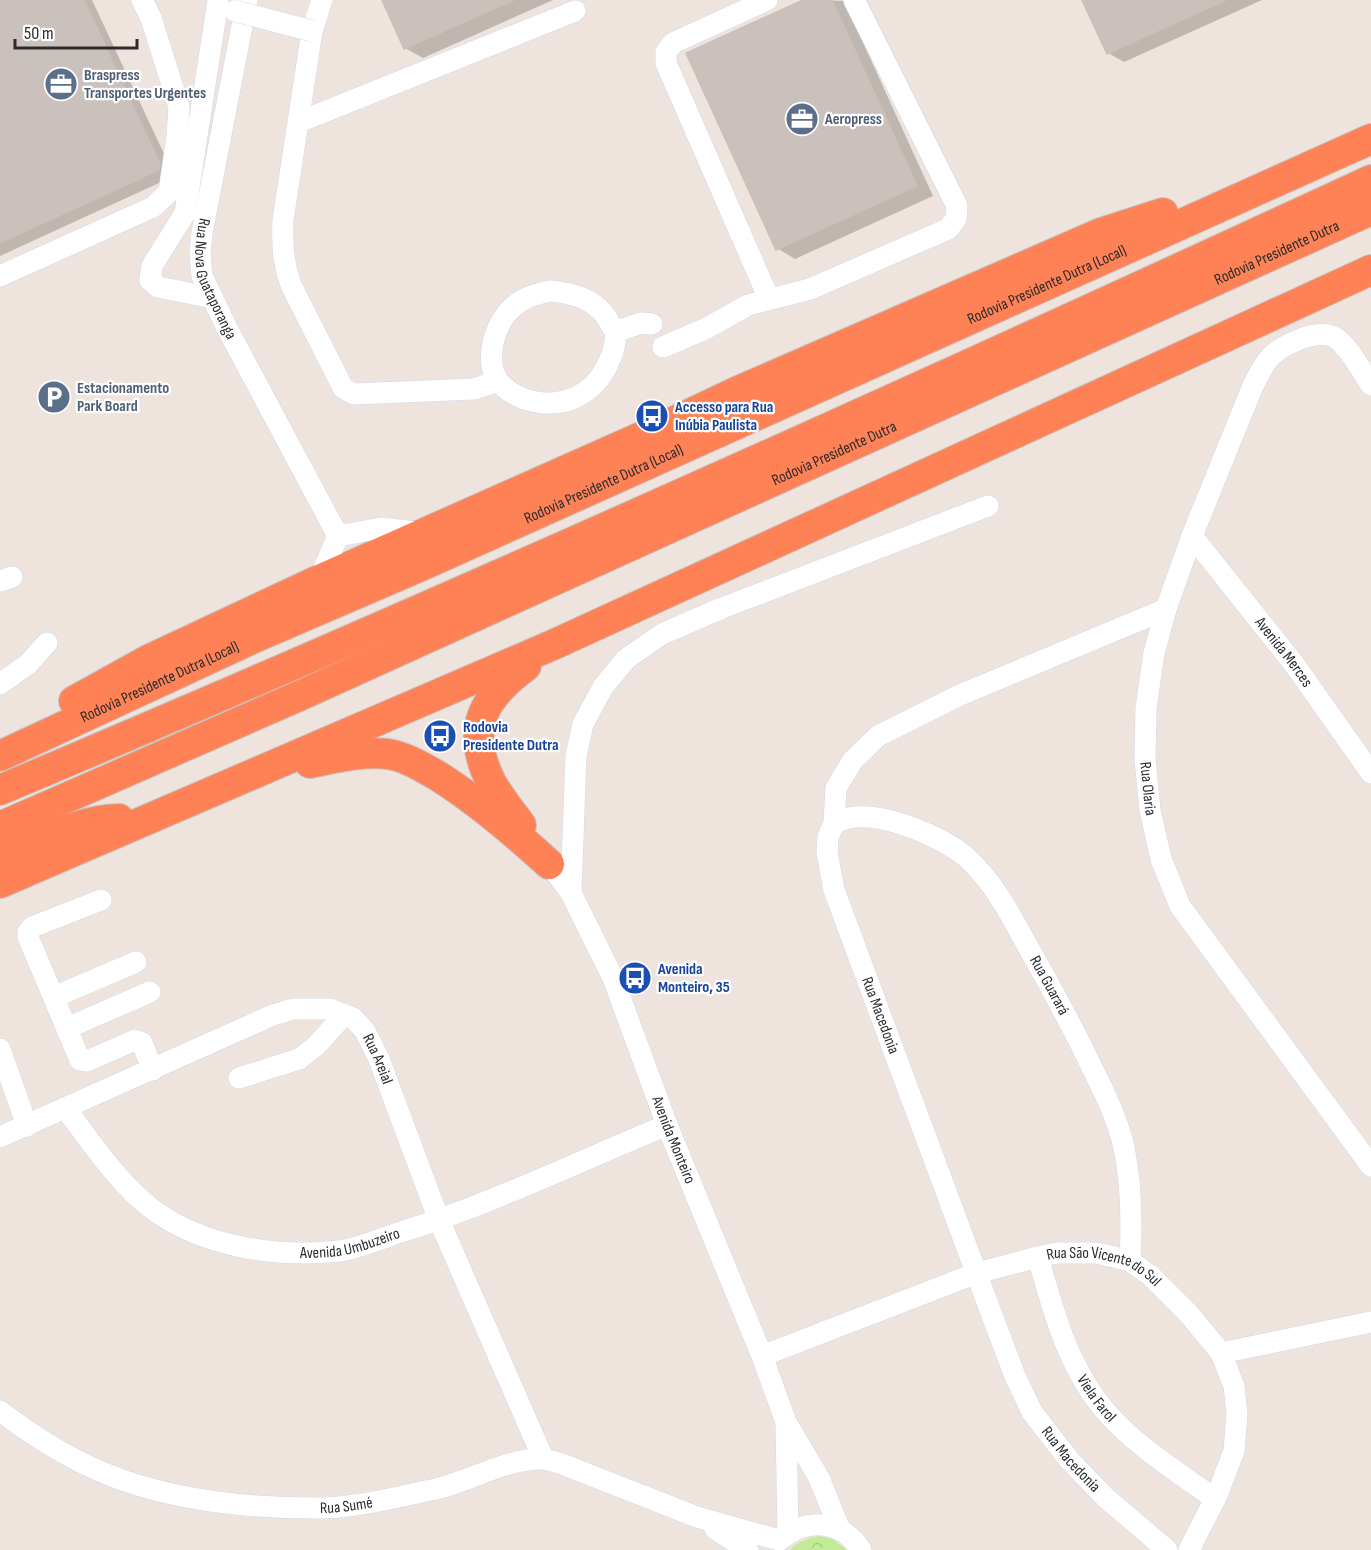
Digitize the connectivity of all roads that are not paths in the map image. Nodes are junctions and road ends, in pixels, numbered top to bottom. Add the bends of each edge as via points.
1 (142, 0) edge
2 (322, 0) edge
3 (767, 0) edge
4 (854, 0) edge
5 (230, 3) edge
6 (575, 11) dead end
7 (312, 31) junction
8 (299, 122) junction
9 (1371, 139) edge
10 (1371, 180) edge
11 (1253, 191) junction
12 (1371, 210) edge
13 (1371, 270) edge
14 (0, 276) edge
15 (213, 298) junction
16 (769, 299) junction
17 (652, 324) dead end
18 (615, 332) junction
19 (663, 347) dead end
20 (498, 381) junction
21 (1371, 385) edge
22 (988, 506) dead end
23 (424, 533) junction
24 (338, 536) junction
25 (1192, 536) junction
26 (319, 580) junction
27 (1166, 609) junction
28 (47, 643) dead end
29 (555, 645) junction
30 (0, 684) edge
31 (0, 738) edge
32 (0, 756) edge
33 (260, 773) junction
34 (1371, 773) edge
35 (0, 790) edge
36 (156, 817) junction
37 (834, 823) junction
38 (0, 827) edge
39 (0, 858) edge
40 (549, 864) junction
41 (32, 870) junction
42 (0, 883) edge
43 (0, 888) edge
44 (571, 894) junction
45 (101, 900) dead end
46 (136, 962) dead end
47 (150, 992) dead end
48 (54, 997) junction
49 (344, 1015) junction
50 (67, 1028) junction
51 (0, 1049) edge
52 (153, 1070) junction
53 (238, 1078) dead end
54 (66, 1109) junction
55 (667, 1125) junction
56 (27, 1126) junction
57 (0, 1137) edge
58 (1371, 1166) edge
59 (439, 1220) junction
60 (1038, 1257) junction
61 (1130, 1261) junction
62 (977, 1273) junction
63 (1371, 1322) edge
64 (1221, 1353) junction
65 (762, 1356) junction
66 (0, 1411) edge
67 (786, 1422) junction
68 (543, 1458) junction
69 (1215, 1499) junction
70 (697, 1517) junction
71 (840, 1530) junction
72 (780, 1541) edge
73 (748, 1550) edge
74 (861, 1550) edge
75 (1167, 1550) edge
76 (1189, 1550) edge

1 - 14 street via 179,107 169,192 153,207
2 - 7 street
3 - 16 street via 673,44 666,52 666,63
4 - 16 street via 957,206 956,219 948,228 810,290
5 - 7 street, bridge
5 - 15 street, Rua Nova Guataporanga via 200,254 202,276
5 - 15 street via 184,213 152,266 150,280 158,287
6 - 8 street
7 - 8 street
8 - 20 street via 283,220 284,267 343,388 354,394 462,390
9 - 11 highway, Rodovia Presidente Dutra (Local)
10 - 35 highway, Rodovia Presidente Dutra via 273,675
11 - 23 highway via 1101,233
11 - 32 highway, Rodovia Presidente Dutra (Local) via 256,637
12 - 38 highway, Rodovia Presidente Dutra via 300,696
13 - 29 highway
15 - 24 street, Rua Nova Guataporanga
16 - 19 street via 748,305
17 - 18 street via 641,323
18 - 20 street via 613,353 605,372 592,388 574,399 554,404 533,402 514,395
18 - 20 street via 605,314 570,292 530,295 513,306 500,322 492,362
21 - 25 street, Rua Olaria via 1335,338 1309,336 1273,353 1252,388
22 - 44 street via 722,608 662,634 626,658 603,687 583,724 576,756
23 - 24 street via 381,528
23 - 26 highway
24 - 26 street
25 - 27 street, Rua Olaria
25 - 34 street, Avenida Merces via 1294,664
26 - 31 highway via 159,655
27 - 37 street, Rua Macedonia via 960,695 878,736 853,760 836,788
27 - 58 street, Rua Olaria via 1154,653 1145,759 1150,810 1161,859 1180,906
28 - 30 street via 28,664
29 - 33 highway
29 - 40 highway via 505,681 490,699 481,718 478,741 492,784
33 - 36 highway
33 - 40 highway via 353,755 388,754 415,762 472,798
36 - 39 highway via 107,819
36 - 41 highway
37 - 61 street, Rua Guarará via 856,817 926,833 965,856 989,881 1053,992 1110,1105 1124,1146 1130,1185
37 - 62 street, Rua Macedonia via 827,852 834,890
40 - 44 street, Avenida Monteiro
41 - 42 highway
41 - 43 highway
44 - 55 street, Avenida Monteiro via 620,996
45 - 48 street via 28,932
46 - 48 street
47 - 50 street
48 - 50 street
49 - 52 street, Rua Areial via 330,1009 292,1009
49 - 53 street via 299,1059
49 - 59 street, Rua Areial via 365,1030 379,1059
50 - 52 street via 83,1062 135,1040 142,1043
51 - 56 street
52 - 54 street, Rua Areial
54 - 56 street, Rua Areial
54 - 59 street, Avenida Umbuzeiro via 111,1168 152,1209 196,1235 294,1253 341,1251
55 - 59 street, Avenida Umbuzeiro
55 - 65 street, Avenida Monteiro
56 - 57 street, Rua Areial
59 - 68 street, Rua Areial
60 - 61 street, Rua São Vicente do Sul via 1097,1253
60 - 62 street, Rua São Vicente do Sul
60 - 69 street, Viela Farol via 1067,1347 1085,1383 1107,1413 1138,1444
61 - 64 street, Rua São Vicente do Sul via 1188,1313
62 - 65 street, Rua São Vicente do Sul
62 - 75 street, Rua Macedonia via 1032,1412 1070,1461 1106,1498
63 - 64 street
64 - 69 street, Rua São Vicente do Sul via 1234,1386 1238,1414 1234,1451
65 - 67 street, Avenida Monteiro
66 - 68 street, Rua Sumé via 72,1458 110,1476 174,1495 252,1506 326,1508 395,1498 445,1487 523,1460
67 - 71 street, Avenida Monteiro via 819,1478
67 - 72 street, Avenida Monteiro
68 - 70 street, Rua Sumé
69 - 76 street, Rua São Vicente do Sul
70 - 72 street, Rua Sumé
70 - 73 street, Rua Sumé
71 - 72 street via 813,1524 800,1527
71 - 74 street

